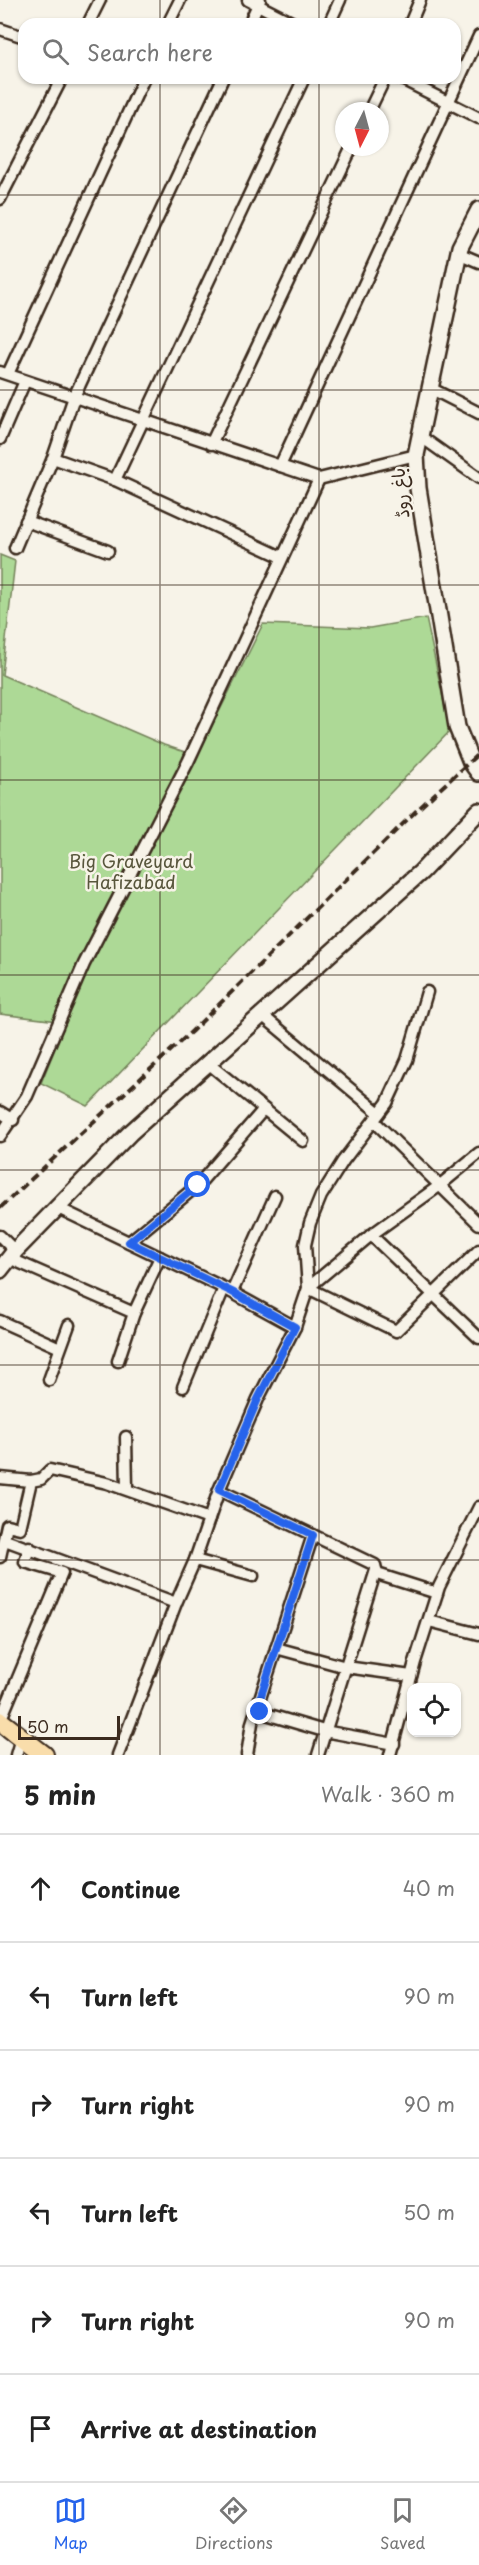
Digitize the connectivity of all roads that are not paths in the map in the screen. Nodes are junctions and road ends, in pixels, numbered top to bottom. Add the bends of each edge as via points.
1 (100, 0) edge
2 (180, 0) edge
3 (340, 0) edge
4 (420, 0) edge
5 (255, 2) edge
6 (91, 18) edge
7 (171, 18) edge
8 (251, 18) edge
9 (285, 18) edge
10 (332, 18) edge
11 (412, 18) edge
12 (0, 29) edge
13 (18, 35) edge
14 (479, 36) edge
15 (461, 75) edge
16 (59, 84) edge
17 (141, 84) edge
18 (220, 84) edge
19 (301, 84) edge
20 (382, 84) edge
21 (412, 84) edge
22 (457, 84) edge
23 (373, 102) edge
24 (448, 103) junction
25 (479, 118) edge
26 (348, 156) edge
27 (0, 199) edge
28 (478, 214) edge
29 (458, 253) junction
30 (479, 262) edge
31 (4, 373) edge
32 (25, 381) junction
33 (430, 388) junction
34 (74, 397) junction
35 (479, 413) edge
36 (142, 421) junction
37 (420, 436) junction
38 (0, 439) edge
39 (211, 444) junction
40 (416, 455) junction
41 (53, 458) junction
42 (280, 466) junction
43 (479, 478) edge
44 (319, 479) junction
45 (115, 480) junction
46 (26, 521) junction
47 (15, 548) dead end
48 (108, 551) dead end
49 (282, 557) junction
50 (479, 773) edge
51 (476, 819) edge
52 (427, 992) dead end
53 (262, 1015) junction
54 (208, 1063) junction
55 (264, 1109) junction
56 (0, 1112) edge
57 (377, 1117) junction
58 (13, 1120) junction
59 (0, 1136) edge
60 (303, 1141) dead end
61 (479, 1153) edge
62 (439, 1186) junction
63 (275, 1196) dead end
64 (58, 1208) junction
65 (479, 1224) edge
66 (371, 1235) junction
67 (0, 1236) edge
68 (129, 1242) junction
69 (479, 1250) edge
70 (160, 1257) junction
71 (8, 1260) edge
72 (308, 1288) junction
73 (228, 1290) junction
74 (435, 1294) junction
75 (134, 1313) junction
76 (0, 1322) edge
77 (69, 1325) dead end
78 (295, 1327) junction
79 (479, 1338) edge
80 (60, 1348) junction
81 (118, 1361) dead end
82 (49, 1380) dead end
83 (183, 1387) dead end
84 (126, 1437) dead end
85 (0, 1478) edge
86 (31, 1481) junction
87 (127, 1489) junction
88 (219, 1490) junction
89 (479, 1507) edge
90 (209, 1519) junction
91 (313, 1535) junction
92 (4, 1540) junction
93 (29, 1547) junction
94 (0, 1557) edge
95 (195, 1560) junction
96 (376, 1570) junction
97 (252, 1576) dead end
98 (437, 1593) junction
99 (176, 1603) junction
100 (429, 1622) junction
101 (479, 1634) edge
102 (276, 1648) junction
103 (346, 1667) junction
104 (411, 1677) junction
105 (256, 1711) junction
106 (0, 1721) edge
107 (324, 1731) junction
108 (19, 1746) edge
109 (393, 1752) edge
110 (44, 1755) edge
111 (118, 1755) edge
112 (247, 1755) edge
113 (318, 1755) edge

1 - 6 street
2 - 7 street
3 - 10 street
4 - 11 street
5 - 8 street
5 - 9 street
12 - 13 street
14 - 15 street
16 - 27 street
17 - 31 street
18 - 34 street
19 - 36 street
20 - 23 street
21 - 24 street
22 - 24 street
24 - 25 street
24 - 42 street
26 - 39 street
28 - 29 street, باغ روڈ
29 - 30 street
29 - 33 street, باغ روڈ
31 - 32 street
32 - 34 street
32 - 38 street
33 - 35 street
33 - 37 street, باغ روڈ
34 - 36 street
34 - 41 street
36 - 39 street
36 - 45 street
37 - 40 street, باغ روڈ
37 - 43 street
39 - 42 street
40 - 44 street
40 - 50 street, باغ روڈ via 457,727
41 - 45 street
41 - 46 street
42 - 44 street
44 - 49 street
45 - 49 street
46 - 47 street
46 - 48 street
49 - 58 street via 188,762 84,964
51 - 53 street
52 - 57 street via 407,1060
53 - 54 street
53 - 57 street
54 - 55 street
54 - 64 street via 130,1133
55 - 60 street
55 - 68 street via 198,1185
56 - 58 street
57 - 62 street
57 - 72 street via 343,1161 310,1223 305,1245
58 - 59 street
61 - 62 street
62 - 65 street
62 - 66 street
63 - 73 street
64 - 68 street
64 - 71 street
66 - 72 street
66 - 74 street
67 - 71 street
68 - 70 street
69 - 74 street
70 - 73 street
70 - 75 street
71 - 75 street
72 - 74 street via 396,1331
72 - 78 street
73 - 78 street
73 - 83 street
74 - 79 street
75 - 81 street
76 - 80 street
77 - 80 street
78 - 88 street via 258,1399
80 - 82 street
84 - 87 street
85 - 86 street
86 - 87 street via 41,1479 50,1470
86 - 92 street via 20,1528 7,1525
87 - 90 street
88 - 90 street
88 - 91 street
89 - 98 street
90 - 95 street
91 - 96 street via 375,1565
91 - 102 street
92 - 93 street
92 - 94 street
93 - 99 street
93 - 106 street via 25,1562 62,1573
95 - 97 street
95 - 99 street
96 - 98 street via 377,1574
96 - 103 street
98 - 100 street
99 - 111 street
100 - 101 street
100 - 104 street
102 - 103 street
102 - 105 street
103 - 104 street
103 - 107 street
104 - 109 street
105 - 107 street
105 - 112 street
106 - 108 main road
107 - 109 street
107 - 113 street
108 - 110 main road

